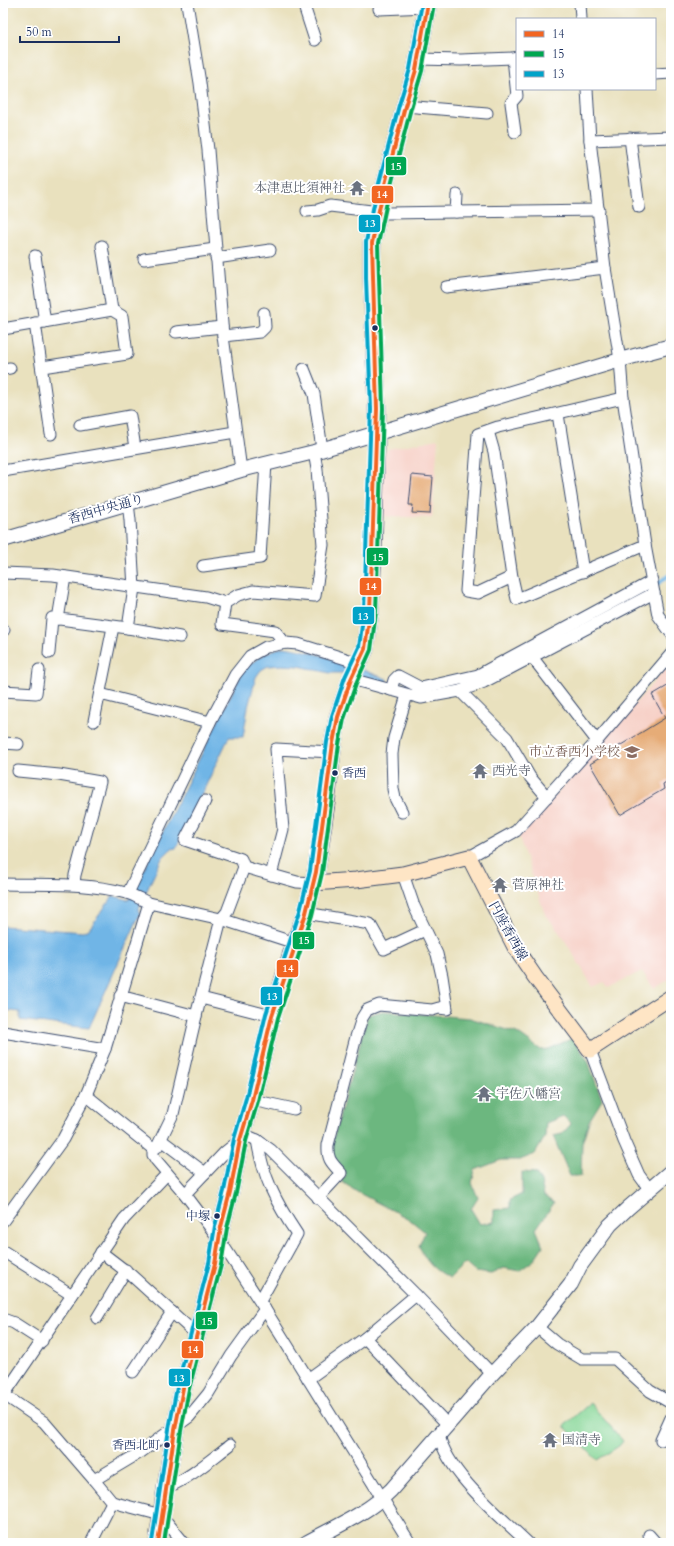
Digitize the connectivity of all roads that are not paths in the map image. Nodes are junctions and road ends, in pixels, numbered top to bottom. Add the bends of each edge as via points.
1 (187, 3) edge
2 (303, 3) edge
3 (580, 3) edge
4 (428, 5) edge
5 (379, 9) dead end
6 (581, 18) edge
7 (315, 40) dead end
8 (515, 57) edge
9 (419, 59) junction
10 (516, 70) edge
11 (671, 73) edge
12 (656, 74) edge
13 (518, 90) edge
14 (587, 90) edge
15 (406, 106) junction
16 (487, 113) dead end
17 (515, 132) dead end
18 (671, 137) edge
19 (630, 138) junction
20 (590, 140) junction
21 (457, 195) dead end
22 (639, 207) dead end
23 (599, 210) junction
24 (307, 211) dead end
25 (379, 212) junction
26 (456, 212) junction
27 (102, 246) dead end
28 (270, 250) dead end
29 (216, 253) junction
30 (35, 256) dead end
31 (144, 259) dead end
32 (605, 268) junction
33 (446, 287) dead end
34 (112, 310) junction
35 (264, 313) dead end
36 (40, 322) junction
37 (3, 329) edge
38 (176, 332) dead end
39 (222, 332) junction
40 (671, 346) edge
41 (620, 360) junction
42 (42, 367) junction
43 (304, 369) dead end
44 (623, 398) junction
45 (558, 414) junction
46 (80, 425) dead end
47 (488, 431) junction
48 (235, 432) junction
49 (375, 433) junction
50 (51, 434) dead end
51 (135, 448) junction
52 (318, 450) junction
53 (266, 463) junction
54 (241, 470) junction
55 (3, 471) edge
56 (128, 503) junction
57 (3, 540) edge
58 (645, 546) junction
59 (203, 566) dead end
60 (582, 572) junction
61 (3, 573) edge
62 (65, 577) junction
63 (512, 577) junction
64 (652, 581) junction
65 (134, 588) junction
66 (654, 593) junction
67 (225, 603) junction
68 (58, 619) junction
69 (113, 627) junction
70 (128, 628) junction
71 (671, 633) edge
72 (180, 637) dead end
73 (286, 642) junction
74 (48, 653) dead end
75 (529, 653) junction
76 (671, 654) edge
77 (359, 663) junction
78 (39, 670) dead end
79 (350, 679) junction
80 (392, 685) junction
81 (421, 688) junction
82 (3, 691) edge
83 (460, 691) junction
84 (100, 694) junction
85 (407, 695) junction
86 (428, 697) junction
87 (94, 721) dead end
88 (210, 722) junction
89 (597, 741) junction
90 (3, 743) edge
91 (18, 744) dead end
92 (332, 752) junction
93 (18, 771) dead end
94 (547, 797) junction
95 (205, 801) dead end
96 (402, 812) dead end
97 (469, 857) junction
98 (244, 867) junction
99 (403, 874) junction
100 (271, 875) junction
101 (313, 883) junction
102 (3, 884) edge
103 (74, 884) junction
104 (129, 894) junction
105 (146, 902) junction
106 (306, 913) junction
107 (221, 919) junction
108 (425, 930) junction
109 (295, 943) junction
110 (120, 996) junction
111 (671, 997) edge
112 (200, 998) junction
113 (196, 1016) junction
114 (272, 1016) junction
115 (3, 1032) edge
116 (105, 1049) junction
117 (590, 1050) junction
118 (86, 1095) junction
119 (252, 1100) junction
120 (294, 1109) dead end
121 (247, 1138) junction
122 (161, 1140) junction
123 (153, 1149) junction
124 (671, 1171) edge
125 (205, 1173) junction
126 (167, 1174) junction
127 (650, 1190) junction
128 (185, 1194) junction
129 (318, 1198) junction
130 (7, 1209) edge
131 (3, 1221) edge
132 (219, 1239) junction
133 (3, 1251) edge
134 (101, 1252) junction
135 (126, 1270) junction
136 (72, 1295) junction
137 (416, 1295) junction
138 (262, 1305) junction
139 (172, 1312) junction
140 (97, 1318) dead end
141 (3, 1319) edge
142 (537, 1327) junction
143 (197, 1335) junction
144 (365, 1338) junction
145 (42, 1341) junction
146 (133, 1372) dead end
147 (492, 1374) junction
148 (308, 1379) junction
149 (4, 1394) edge
150 (671, 1403) edge
151 (671, 1418) edge
152 (176, 1425) junction
153 (443, 1430) junction
154 (661, 1440) dead end
155 (230, 1445) dead end
156 (94, 1480) junction
157 (166, 1488) junction
158 (382, 1498) junction
159 (112, 1502) junction
160 (161, 1515) junction
161 (91, 1543) edge
162 (158, 1543) edge
163 (184, 1543) edge
164 (306, 1543) edge
165 (410, 1543) edge
166 (528, 1543) edge

1 - 29 street via 208,150
2 - 7 street
3 - 6 street
4 - 5 street
4 - 9 main road
8 - 9 street
8 - 10 street
9 - 15 main road
11 - 12 street
13 - 17 street via 518,96 511,103
14 - 20 street
15 - 16 street
15 - 25 main road
18 - 19 street
19 - 20 street
19 - 22 street
20 - 23 street
21 - 26 street
23 - 26 street
23 - 32 street
24 - 25 street via 330,206
25 - 26 street
25 - 49 main road via 372,243 377,409
27 - 34 street
28 - 29 street
29 - 31 street
29 - 39 street
30 - 36 street
32 - 33 street
32 - 41 street
34 - 36 street
34 - 42 street via 122,316 127,354
35 - 39 street via 266,327 260,332
36 - 37 street
36 - 42 street
38 - 39 street
39 - 48 street
40 - 41 street, 香西中央通り
41 - 44 street
41 - 49 street, 香西中央通り
42 - 50 street
43 - 52 street via 314,394
44 - 45 street
44 - 58 street
45 - 47 street
45 - 60 street
46 - 51 street via 130,416
47 - 63 street via 494,452
47 - 63 street via 478,434 466,591 478,593
48 - 51 street
48 - 54 street
49 - 52 street, 香西中央通り
49 - 77 main road via 370,612 365,649
51 - 55 street
52 - 53 street, 香西中央通り
52 - 67 street via 323,545 315,596 253,591 238,595
53 - 54 street, 香西中央通り
53 - 59 street via 260,558
54 - 56 street, 香西中央通り
56 - 57 street, 香西中央通り
56 - 65 street
58 - 60 street
58 - 64 street
60 - 63 street via 517,599
61 - 62 street
62 - 65 street
62 - 68 street
64 - 66 street
64 - 75 street
65 - 67 street via 206,597
65 - 70 street
66 - 71 street via 658,615
66 - 75 street
67 - 73 street via 222,624 275,631
68 - 69 street
68 - 74 street via 52,618
69 - 70 street
69 - 84 street
70 - 72 street
73 - 77 street
73 - 88 street via 266,646 250,656 235,674
75 - 81 street via 478,675
75 - 83 street via 484,682
75 - 89 street
76 - 89 street
77 - 79 main road
78 - 82 street via 36,694
79 - 80 street
79 - 92 main road via 338,717
80 - 81 street via 398,676
80 - 85 street
81 - 86 street
83 - 86 street
83 - 94 street via 507,738 530,777
84 - 87 street
84 - 88 street
85 - 86 street
85 - 96 street via 394,738 392,754 393,789
88 - 104 street
89 - 94 street
90 - 91 street
92 - 100 street via 276,749 283,828
92 - 101 main road
93 - 103 street via 100,782
94 - 97 street via 516,831
95 - 98 street via 185,840 241,859
97 - 99 main road
97 - 117 main road, 円座香西線 via 516,949
98 - 100 street
98 - 107 street via 227,912
99 - 101 main road
99 - 108 street
100 - 101 street via 297,882
101 - 106 main road
102 - 103 street
103 - 104 street
104 - 105 street
105 - 107 street
105 - 110 street
106 - 108 street via 370,924 384,949
106 - 109 main road
107 - 109 street
107 - 112 street
108 - 129 street via 437,954 447,1009 379,1005 367,1010 356,1036 328,1145 331,1162 341,1173
109 - 114 main road
110 - 113 street
110 - 116 street
111 - 117 main road
112 - 113 street
112 - 114 street
113 - 122 street via 173,1114
114 - 119 main road
115 - 116 street
116 - 118 street
117 - 127 street via 627,1148 639,1175
118 - 123 street
118 - 130 street via 63,1139
119 - 120 street
119 - 121 main road
121 - 125 street via 225,1152
121 - 129 street via 271,1150
121 - 132 main road
121 - 138 street via 260,1156 282,1212 297,1234
122 - 123 street
122 - 125 street
123 - 126 street via 153,1155
124 - 127 street
125 - 128 street
126 - 128 street
126 - 134 street via 124,1219
127 - 142 street via 610,1226 580,1266 571,1284
128 - 132 street
129 - 137 street
130 - 131 street
132 - 138 street
132 - 143 main road
133 - 136 street
134 - 135 street
134 - 136 street
135 - 139 street
135 - 140 street
136 - 145 street
137 - 144 street
137 - 147 street
138 - 148 street
138 - 152 street via 208,1394 189,1417
139 - 143 street
139 - 146 street
141 - 145 street
142 - 147 street
142 - 150 street via 557,1344 582,1359 615,1359 650,1391
143 - 152 main road
144 - 148 street
144 - 153 street
145 - 149 street
147 - 153 street
148 - 158 street
149 - 156 street via 44,1422
151 - 154 street
152 - 156 street via 141,1452
152 - 157 main road
153 - 158 street
153 - 166 street via 441,1444 452,1463 480,1497
155 - 157 street via 196,1472
156 - 159 street
157 - 160 main road
158 - 164 street
158 - 165 street
159 - 160 street
159 - 161 street
160 - 162 main road
160 - 163 street

